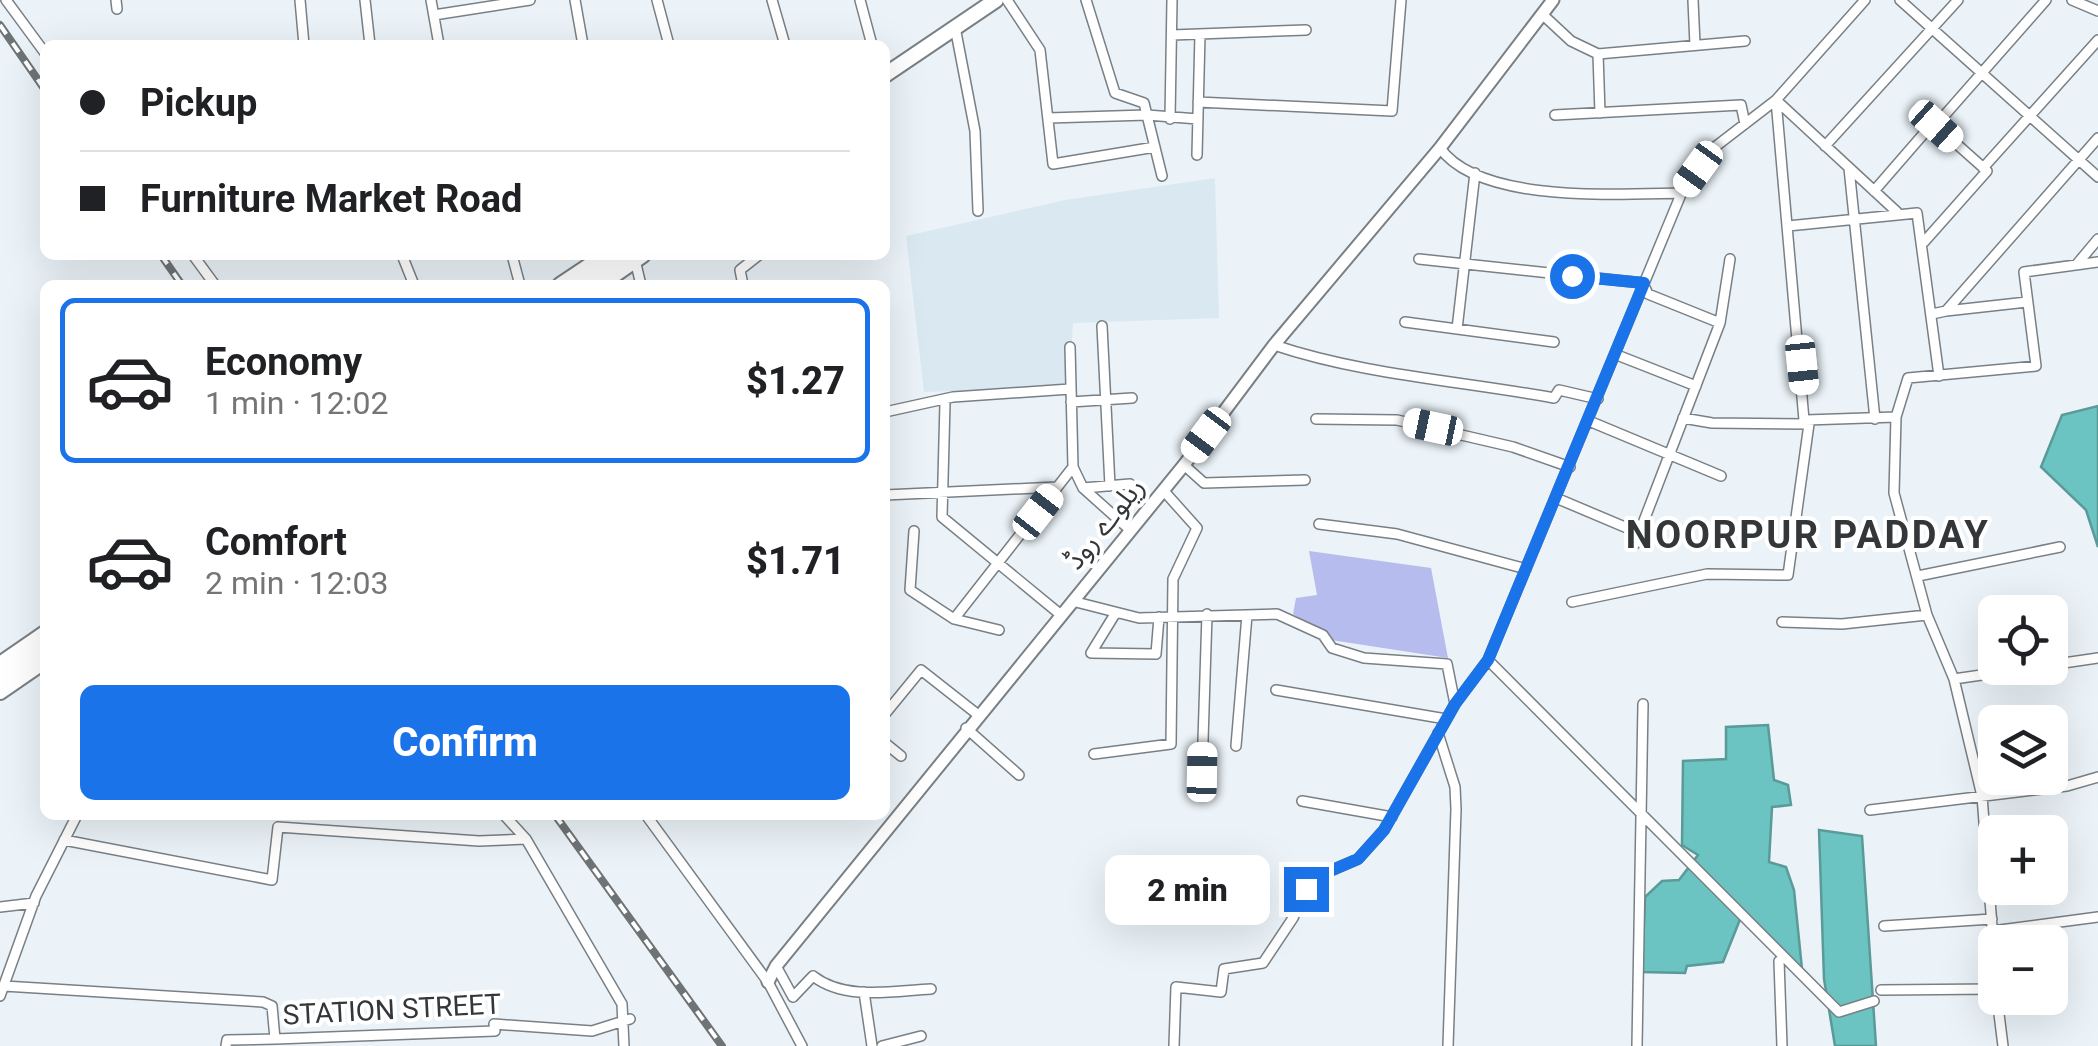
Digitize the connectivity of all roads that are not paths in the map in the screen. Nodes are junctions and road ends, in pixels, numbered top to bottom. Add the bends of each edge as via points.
1 (6, 0) edge
2 (300, 0) edge
3 (364, 0) edge
4 (432, 0) edge
5 (530, 0) edge
6 (575, 0) edge
7 (656, 0) edge
8 (772, 0) edge
9 (860, 0) edge
10 (996, 0) edge
11 (1007, 0) edge
12 (1086, 0) edge
13 (1172, 0) edge
14 (1401, 0) edge
15 (1552, 0) edge
16 (1693, 0) edge
17 (1865, 0) edge
18 (1900, 0) edge
19 (1958, 0) edge
20 (2046, 0) edge
21 (2072, 0) edge
22 (2098, 11) edge
23 (1542, 14) junction
24 (434, 16) junction
25 (956, 28) junction
26 (1932, 28) junction
27 (1306, 30) dead end
28 (1200, 34) junction
29 (1172, 35) junction
30 (304, 40) edge
31 (369, 40) edge
32 (439, 40) edge
33 (582, 40) edge
34 (668, 40) edge
35 (784, 40) edge
36 (871, 40) edge
37 (2098, 40) edge
38 (1745, 41) dead end
39 (40, 46) edge
40 (1695, 46) junction
41 (1598, 54) junction
42 (890, 70) edge
43 (1982, 73) junction
44 (1776, 100) junction
45 (1198, 102) junction
46 (1600, 113) junction
47 (1147, 115) junction
48 (1554, 116) dead end
49 (2030, 116) junction
50 (1048, 118) junction
51 (1170, 119) junction
52 (1198, 119) junction
53 (1745, 124) junction
54 (1936, 126) junction
55 (2098, 138) edge
56 (1155, 146) junction
57 (1825, 146) junction
58 (1440, 148) junction
59 (1197, 156) dead end
60 (2078, 159) junction
61 (1850, 168) junction
62 (1983, 168) junction
63 (1474, 173) junction
64 (1162, 176) dead end
65 (2098, 177) edge
66 (1874, 192) junction
67 (1682, 193) junction
68 (978, 211) dead end
69 (1896, 212) junction
70 (1856, 218) junction
71 (1788, 226) junction
72 (2098, 239) edge
73 (1924, 242) junction
74 (1419, 259) dead end
75 (1730, 259) dead end
76 (598, 260) edge
77 (628, 260) edge
78 (630, 260) edge
79 (753, 260) edge
80 (2098, 262) edge
81 (1465, 264) junction
82 (2076, 264) junction
83 (568, 280) edge
84 (588, 280) edge
85 (606, 280) edge
86 (741, 280) edge
87 (1644, 283) junction
88 (2027, 302) junction
89 (1946, 310) junction
90 (1932, 314) junction
91 (1406, 322) dead end
92 (1720, 323) junction
93 (1102, 326) dead end
94 (1457, 329) junction
95 (1554, 342) dead end
96 (1274, 345) junction
97 (1070, 347) dead end
98 (1617, 354) junction
99 (1939, 376) junction
100 (1696, 386) junction
101 (1070, 389) junction
102 (1132, 398) dead end
103 (1106, 400) junction
104 (1598, 400) junction
105 (1071, 402) junction
106 (945, 403) junction
107 (890, 411) edge
108 (1683, 418) junction
109 (1896, 418) junction
110 (1316, 419) dead end
111 (1874, 419) junction
112 (1589, 421) junction
113 (1807, 422) junction
114 (1669, 455) junction
115 (1184, 465) junction
116 (1073, 467) junction
117 (1570, 467) junction
118 (1721, 476) dead end
119 (1306, 480) dead end
120 (1130, 484) dead end
121 (1058, 486) junction
122 (1110, 486) junction
123 (1083, 488) junction
124 (1162, 490) junction
125 (943, 492) junction
126 (890, 495) edge
127 (1556, 498) junction
128 (1318, 524) dead end
129 (914, 530) dead end
130 (1130, 530) junction
131 (1638, 532) junction
132 (1635, 544) dead end
133 (2060, 547) dead end
134 (998, 562) junction
135 (1526, 569) junction
136 (1918, 576) junction
137 (1072, 601) junction
138 (1572, 602) dead end
139 (1114, 614) junction
140 (1206, 614) junction
141 (1060, 615) junction
142 (1247, 615) junction
143 (1927, 615) junction
144 (1174, 616) junction
145 (1159, 617) junction
146 (954, 619) junction
147 (1782, 622) dead end
148 (999, 630) dead end
149 (40, 636) edge
150 (40, 652) edge
151 (2098, 658) edge
152 (1488, 660) junction
153 (0, 664) edge
154 (40, 664) edge
155 (1954, 679) junction
156 (0, 680) edge
157 (1276, 690) dead end
158 (0, 692) edge
159 (1455, 704) junction
160 (1643, 704) dead end
161 (890, 708) edge
162 (977, 714) junction
163 (1446, 719) junction
164 (966, 728) junction
165 (1438, 733) junction
166 (1236, 746) dead end
167 (890, 747) edge
168 (1094, 754) dead end
169 (901, 756) dead end
170 (1202, 772) dead end
171 (1020, 776) dead end
172 (2098, 777) edge
173 (1982, 796) junction
174 (1302, 801) dead end
175 (1870, 810) dead end
176 (1640, 816) junction
177 (1392, 817) junction
178 (74, 820) edge
179 (509, 820) edge
180 (650, 820) edge
181 (526, 839) junction
182 (64, 840) junction
183 (34, 902) junction
184 (0, 907) edge
185 (2098, 917) edge
186 (1992, 919) junction
187 (1992, 925) edge
188 (2037, 925) edge
189 (1884, 926) dead end
190 (1779, 961) dead end
191 (776, 966) junction
192 (768, 982) junction
193 (2, 985) edge
194 (931, 989) dead end
195 (1978, 989) edge
196 (1881, 990) dead end
197 (864, 992) junction
198 (1874, 1000) dead end
199 (2000, 1015) edge
200 (626, 1020) junction
201 (921, 1036) dead end
202 (275, 1039) junction
203 (226, 1046) edge
204 (624, 1046) edge
205 (802, 1046) edge
206 (872, 1046) edge
207 (882, 1046) edge
208 (1174, 1046) edge
209 (1448, 1046) edge
210 (1638, 1046) edge
211 (1782, 1046) edge
212 (2004, 1046) edge

1 - 39 street
2 - 30 street
3 - 31 street
4 - 24 street
5 - 24 street
6 - 33 street
7 - 34 street
8 - 35 street
9 - 36 street
10 - 25 main road
11 - 50 street via 1040,50
12 - 47 street via 1114,91 1144,103
13 - 29 street
14 - 45 street via 1392,111
15 - 23 street, ریلوے روڈ
16 - 40 street
17 - 44 street
18 - 26 street
19 - 26 street
20 - 43 street
21 - 22 street
23 - 41 street via 1571,42
23 - 58 street, ریلوے روڈ
24 - 32 street
25 - 42 main road
25 - 68 street via 975,131
26 - 43 street
26 - 57 street
27 - 28 street
28 - 29 street
28 - 45 street
29 - 51 street
37 - 49 street
38 - 40 street
40 - 41 street
41 - 46 street
43 - 49 street
43 - 54 street
44 - 53 street
44 - 57 street
44 - 71 street
45 - 52 street
46 - 48 street
46 - 53 street via 1741,105
47 - 50 street
47 - 51 street
47 - 56 street
49 - 60 street
49 - 62 street
50 - 56 street via 1053,164
51 - 52 street
52 - 59 street
53 - 67 street via 1711,150
54 - 62 street
54 - 66 street
55 - 60 street
56 - 64 street
57 - 61 street
58 - 63 street via 1452,164
58 - 96 street, ریلوے روڈ
60 - 65 street
60 - 89 street
61 - 66 street
61 - 70 street
62 - 73 street via 1987,174
63 - 67 street via 1583,194
63 - 81 street
66 - 69 street
67 - 87 street
69 - 70 street
69 - 73 street via 1918,213
70 - 71 street
70 - 111 street
71 - 113 street
72 - 82 street
73 - 90 street
74 - 81 street
75 - 92 street
76 - 83 main road
77 - 84 main road
78 - 85 main road
79 - 86 street via 740,270
80 - 82 street
81 - 87 street
81 - 94 street
82 - 88 street via 2024,272
87 - 92 street via 1648,294
87 - 98 street
88 - 89 street
88 - 99 street via 2036,366
89 - 90 street
90 - 99 street
91 - 94 street
92 - 100 street
93 - 103 street
94 - 95 street
96 - 104 street via 1348,364
96 - 115 street, ریلوے روڈ
97 - 101 street
98 - 100 street
98 - 104 street
99 - 109 street via 1908,378
100 - 108 street
101 - 105 street
101 - 106 street
102 - 103 street
103 - 105 street
103 - 122 street
104 - 112 street
105 - 116 street
106 - 107 street
106 - 125 street
108 - 113 street via 1712,424
108 - 114 street
109 - 111 street
109 - 136 street via 1892,480
110 - 117 street via 1397,420
111 - 113 street
112 - 114 street
112 - 117 street
113 - 138 street via 1788,575 1707,574
114 - 118 street
114 - 131 street
115 - 119 street via 1204,483
115 - 124 street, ریلوے روڈ
116 - 121 street
116 - 123 street
117 - 127 street
120 - 122 street
121 - 125 street
121 - 134 street
122 - 123 street
123 - 130 street
124 - 130 street, ریلوے روڈ
124 - 144 street via 1197,528 1173,579
125 - 126 street
125 - 134 street via 942,517
127 - 131 street
127 - 135 street
128 - 135 street via 1397,534
129 - 146 street via 910,590
130 - 137 street, ریلوے روڈ
131 - 132 street
133 - 136 street
134 - 141 street
134 - 146 street
135 - 152 street
136 - 143 street
137 - 139 street
137 - 141 street, ریلوے روڈ
139 - 145 street
139 - 145 street via 1091,653 1156,654
140 - 142 street
140 - 144 street
140 - 170 street
141 - 162 street, ریلوے روڈ
142 - 159 street via 1278,614 1323,635 1332,648 1364,658 1447,664
142 - 166 street
143 - 147 street
143 - 155 street
144 - 145 street
144 - 168 street via 1171,744
146 - 148 street
149 - 153 main road
150 - 156 main road
151 - 155 street
152 - 159 street
152 - 176 street
154 - 158 main road
155 - 173 street
157 - 163 street
159 - 163 street
160 - 176 street
161 - 162 street via 922,670
162 - 164 street, ریلوے روڈ
163 - 165 street
164 - 171 street
164 - 191 street, ریلوے روڈ
165 - 177 street
165 - 209 street via 1456,809
167 - 169 street
172 - 173 street
173 - 175 street
173 - 186 street
174 - 177 street
176 - 198 street via 1839,1012
176 - 210 street
177 - 208 street via 1358,859 1306,889 1264,963 1224,969 1220,992 1176,987
178 - 182 street
179 - 181 street
180 - 192 street
181 - 182 street via 278,827 272,880
181 - 200 street
182 - 183 street
183 - 184 street
183 - 193 street
185 - 188 street
186 - 187 street
186 - 189 street
190 - 211 street
191 - 192 street, ریلوے روڈ
191 - 197 street via 793,997 813,976 828,988
192 - 205 street
193 - 202 street, STATION STREET via 263,1002 272,1006
194 - 197 street
195 - 196 street
197 - 206 street
199 - 212 street
200 - 202 street, STATION STREET via 592,1031 494,1024 495,1031
200 - 204 street
201 - 207 street
202 - 203 street via 227,1040

